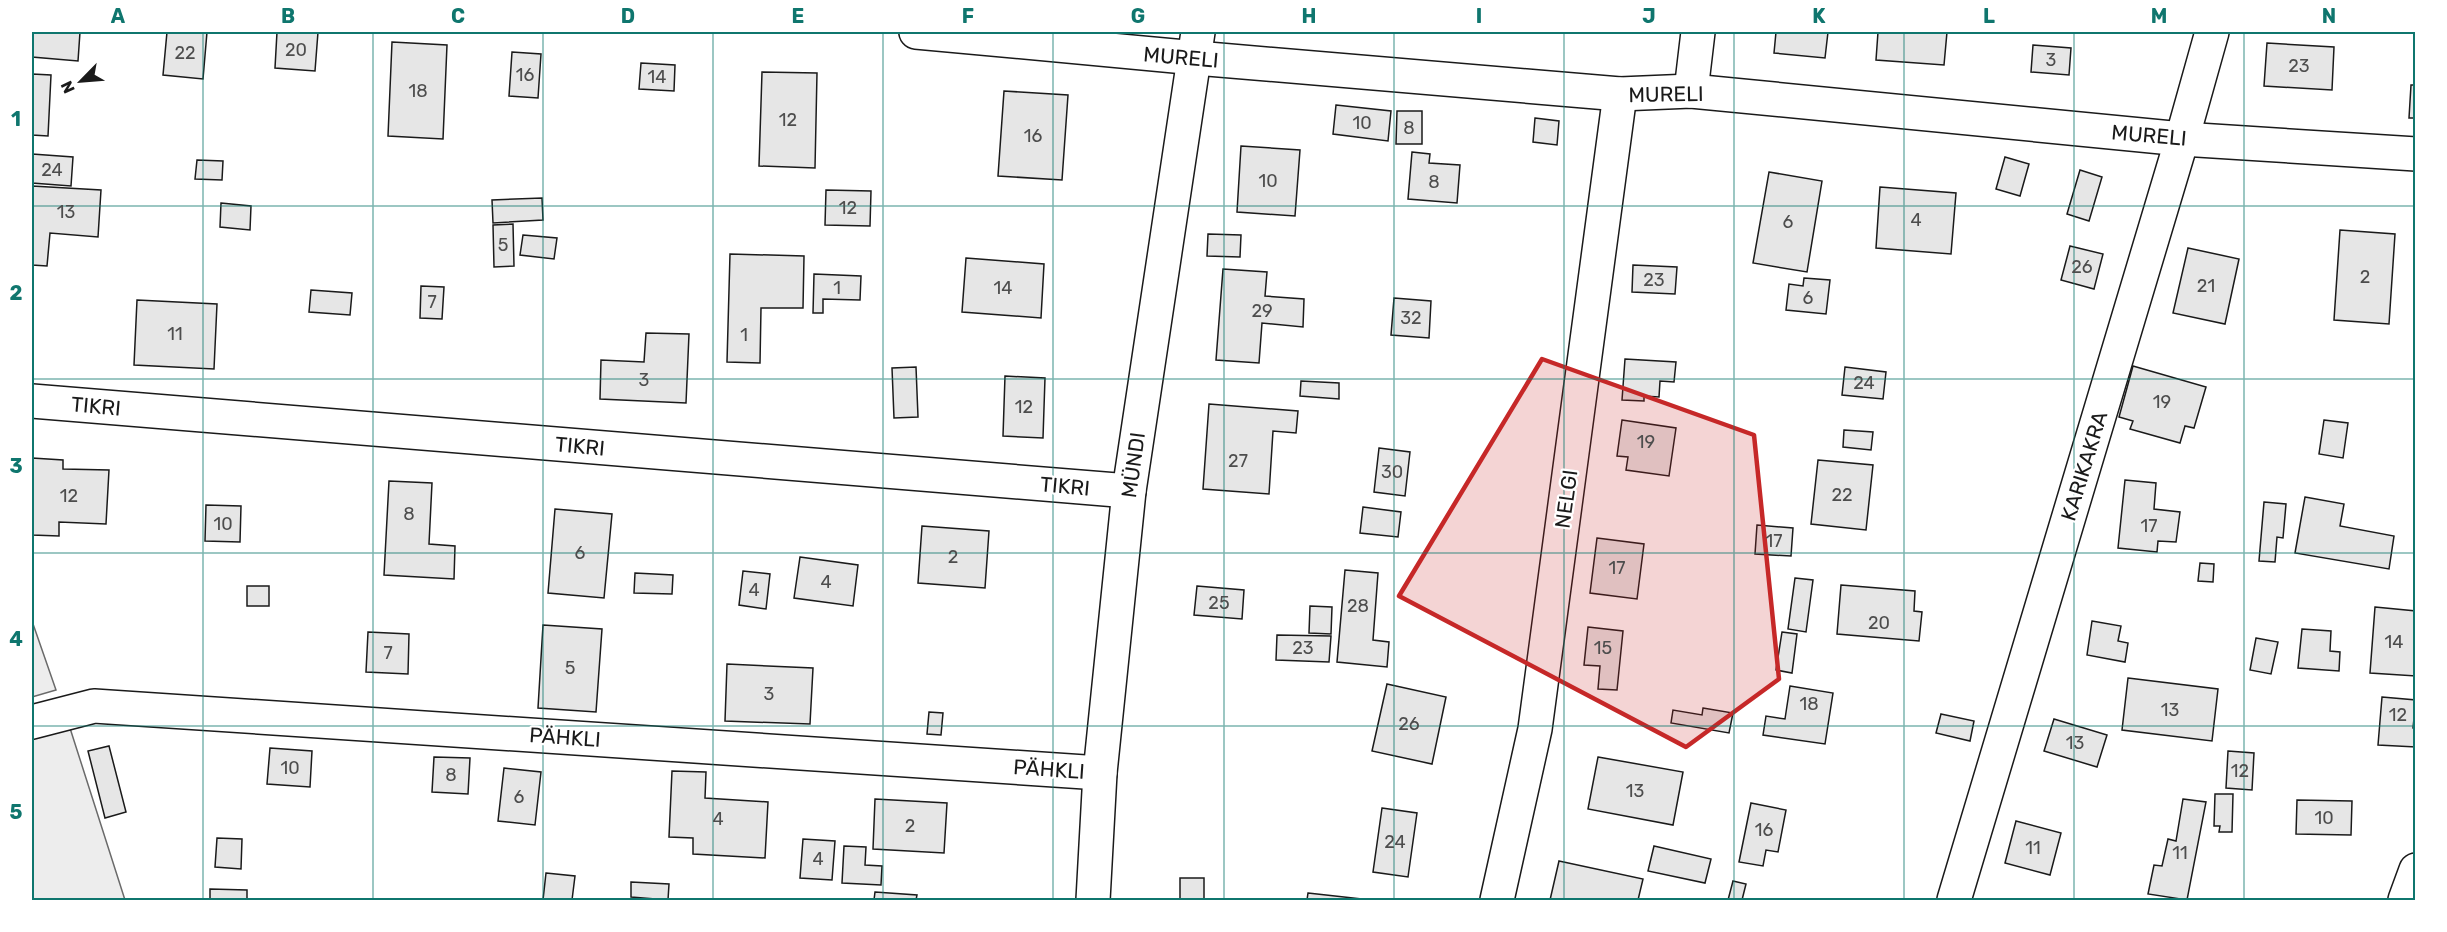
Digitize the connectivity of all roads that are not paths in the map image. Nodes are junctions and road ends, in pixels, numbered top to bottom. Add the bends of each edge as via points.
1 (916, 32) edge
2 (1698, 32) edge
3 (2212, 32) edge
4 (1197, 45) edge
5 (1691, 91) junction
6 (1620, 94) junction
7 (2182, 139) junction
8 (2415, 154) edge
9 (32, 401) edge
10 (1129, 491) junction
11 (32, 722) edge
12 (1100, 773) junction
13 (2415, 870) edge
14 (1093, 900) edge
15 (1497, 900) edge
16 (1954, 900) edge
17 (2405, 900) edge

1 - 4 street, MURELI
2 - 5 street
3 - 7 street, KARIKAKRA
4 - 6 street, MURELI
4 - 10 street, MÜNDI
5 - 6 street, MURELI
5 - 7 street, MURELI
6 - 15 street, NELGI via 1535,729
7 - 8 street, MURELI
7 - 16 street, KARIKAKRA
9 - 10 street, TIKRI
10 - 12 street, MÜNDI
11 - 12 street, PÄHKLI via 94,706
12 - 14 street, MÜNDI
13 - 17 street

